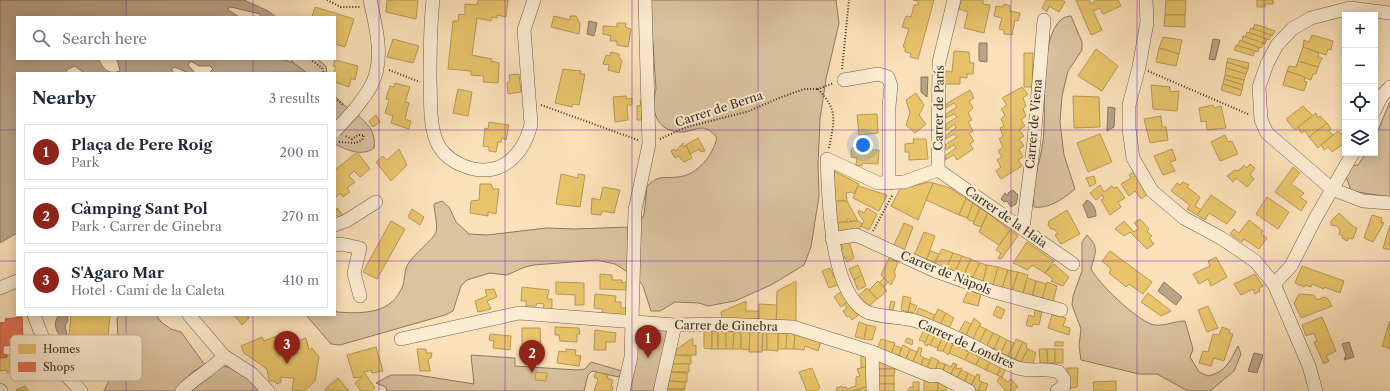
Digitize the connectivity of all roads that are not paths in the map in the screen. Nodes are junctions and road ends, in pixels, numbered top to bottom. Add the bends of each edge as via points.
1 (433, 0) edge
2 (534, 0) edge
3 (645, 0) edge
4 (954, 0) edge
5 (1146, 0) edge
6 (367, 4) edge
7 (1390, 13) edge
8 (1044, 20) dead end
9 (844, 80) dead end
10 (1390, 87) edge
11 (1378, 104) edge
12 (339, 134) edge
13 (1351, 156) edge
14 (938, 170) junction
15 (894, 183) junction
16 (1332, 189) junction
17 (376, 202) dead end
18 (1390, 203) edge
19 (336, 225) edge
20 (1023, 228) junction
21 (832, 239) junction
22 (336, 245) edge
23 (1073, 264) dead end
24 (16, 281) edge
25 (1274, 284) junction
26 (0, 288) edge
27 (360, 296) dead end
28 (1061, 310) dead end
29 (34, 316) edge
30 (190, 316) edge
31 (633, 323) junction
32 (676, 325) junction
33 (42, 335) edge
34 (401, 339) dead end
35 (872, 352) junction
36 (224, 356) junction
37 (71, 381) edge
38 (81, 391) edge
39 (182, 391) edge
40 (268, 391) edge
41 (623, 391) edge
42 (660, 391) edge
43 (873, 391) edge
44 (969, 391) edge
45 (1056, 391) edge
46 (1316, 391) edge

1 - 2 street via 430,26 430,85 431,116 436,140 444,153 457,163 474,169 497,168 523,147 528,138 531,124 524,30
3 - 31 street via 649,144 635,210
4 - 14 street, Carrer de París via 939,62
5 - 25 street via 1147,22 1129,105 1133,158 1152,191 1184,218 1221,238 1255,261
6 - 12 street, bridge via 379,45 377,67 372,86
7 - 16 street via 1350,8 1311,18 1292,29 1277,45 1259,87 1261,120 1267,132
8 - 20 street, Carrer de Viena via 1034,141
9 - 15 street via 878,74 888,77 891,86 889,106
10 - 11 street
13 - 16 street
14 - 15 street
14 - 20 street, Carrer de la Haia
15 - 21 street, Carrer de Londres via 878,183 827,159
16 - 18 street via 1363,201
16 - 25 street via 1292,266
17 - 19 street
20 - 23 street, Carrer de la Haia
21 - 28 street, Carrer de Nàpols via 856,235 938,272 991,292
21 - 45 street, Carrer de Londres via 848,291 867,312 911,319 953,336 1015,367 1030,371 1048,368 1059,372 1064,379 1064,386
22 - 27 street via 360,248 354,273
24 - 26 street
25 - 46 street via 1309,366
29 - 33 street
30 - 36 street
31 - 32 street, Carrer de Ginebra
31 - 34 street, Carrer de Ginebra via 519,313
31 - 41 street via 631,356
32 - 35 street, Carrer de Ginebra via 792,327
32 - 42 street
35 - 43 street
35 - 44 street, Carrer de Ginebra via 931,376 938,375
36 - 39 street
36 - 40 street via 252,374
37 - 38 street

